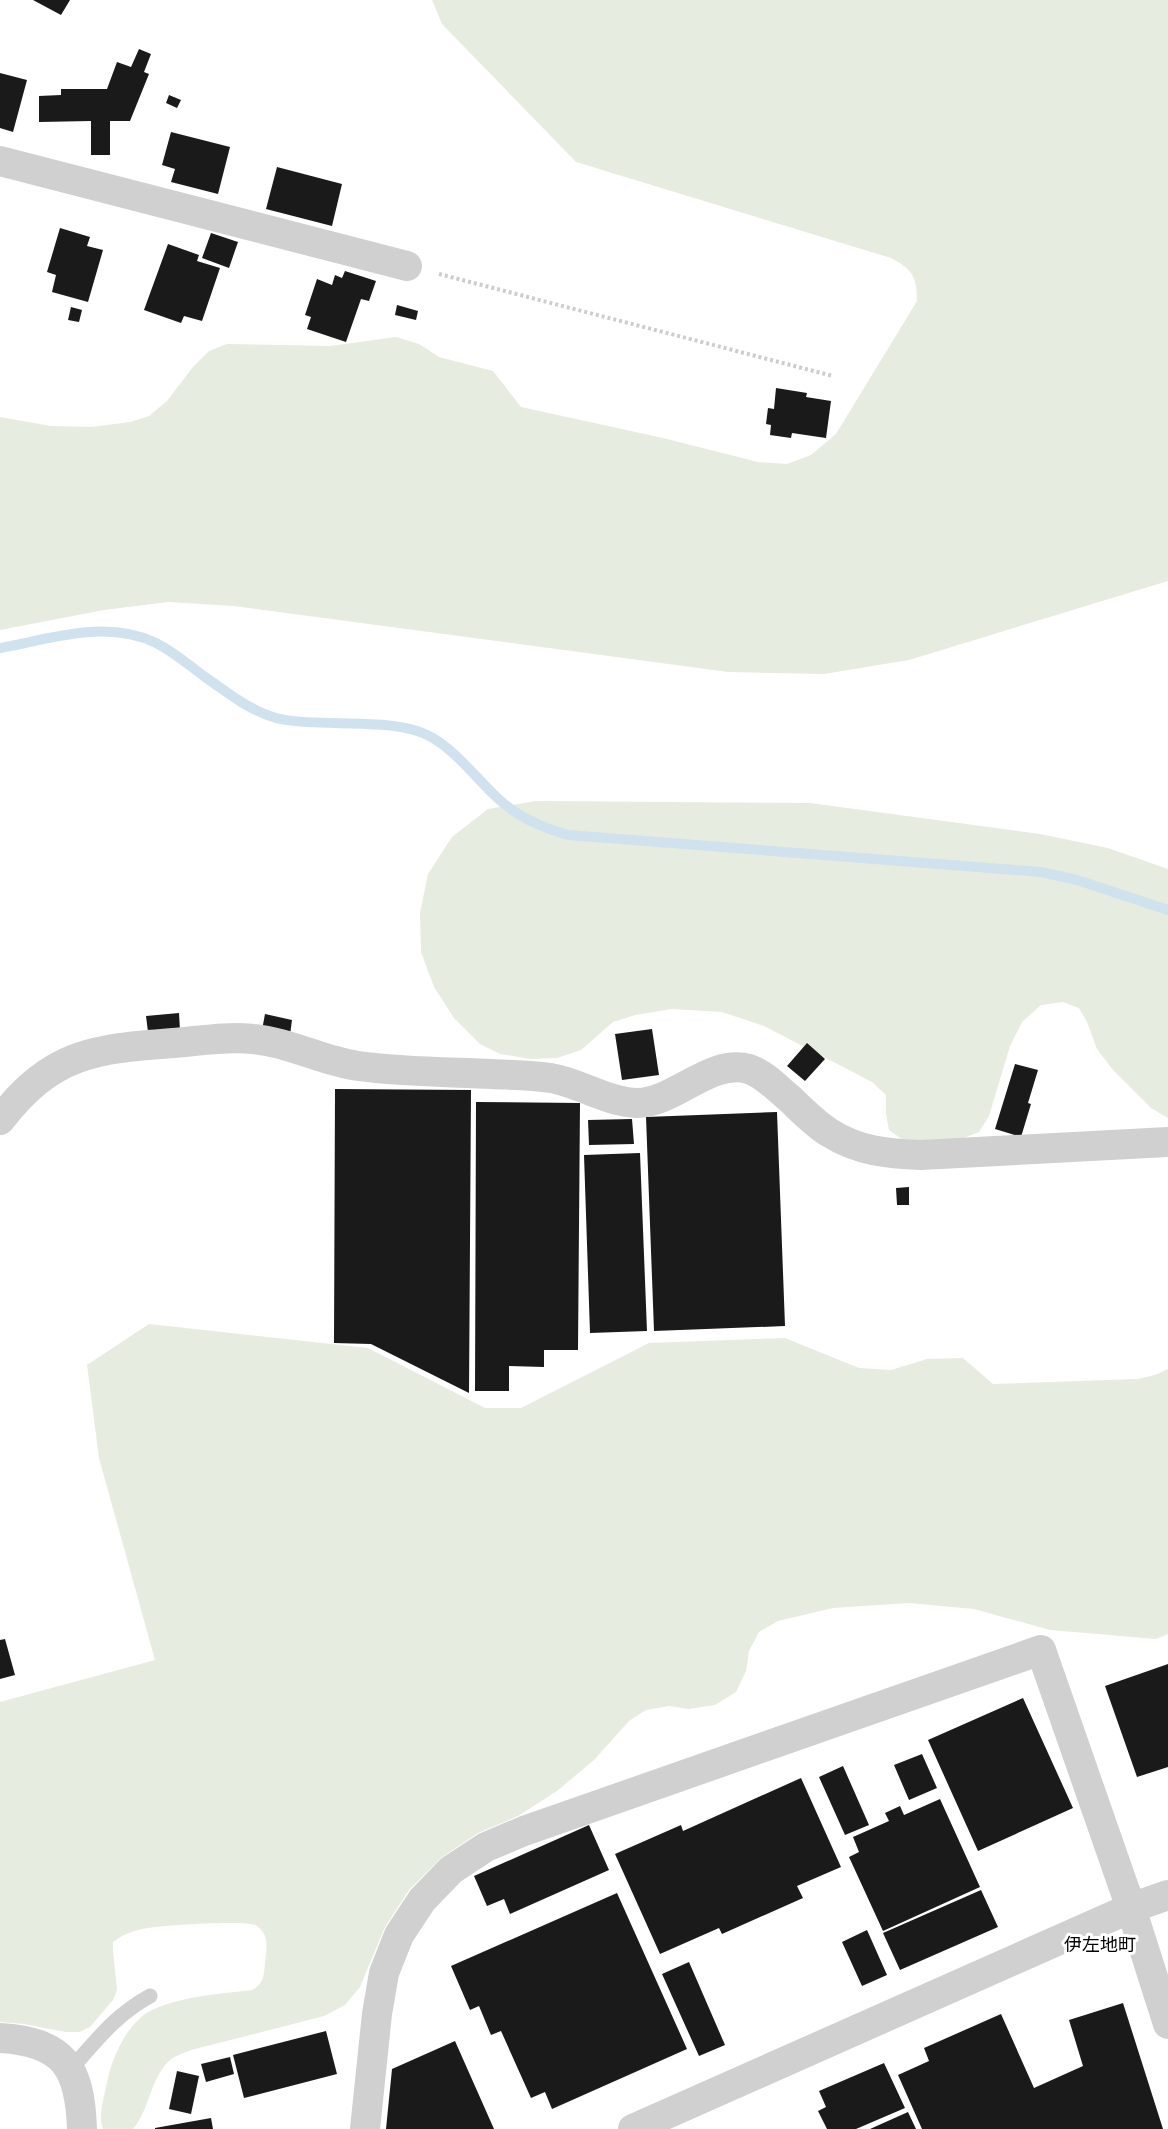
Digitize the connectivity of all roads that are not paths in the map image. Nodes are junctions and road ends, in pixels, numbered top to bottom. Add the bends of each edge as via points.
1 (0, 161) edge
2 (407, 266) road end
3 (0, 1120) edge
4 (1168, 1142) edge
5 (1168, 1895) edge
6 (1131, 1908) junction
7 (150, 1996) dead end
8 (1168, 2025) edge
9 (0, 2038) edge
10 (70, 2070) junction
11 (82, 2129) edge
12 (365, 2129) edge
13 (633, 2129) edge

1 - 2 street
3 - 4 street via 30,1086 74,1059 125,1046 227,1038 280,1044 355,1066 554,1078 620,1101 638,1103 655,1100 717,1071 749,1069 764,1077 830,1133 858,1147 889,1154
5 - 6 street
6 - 8 street
6 - 12 street via 1041,1650 524,1831 486,1847 451,1870 422,1900 399,1935 384,1973
6 - 13 street
7 - 10 lane via 108,2026
9 - 10 street via 44,2045 63,2058
10 - 11 street via 81,2103

